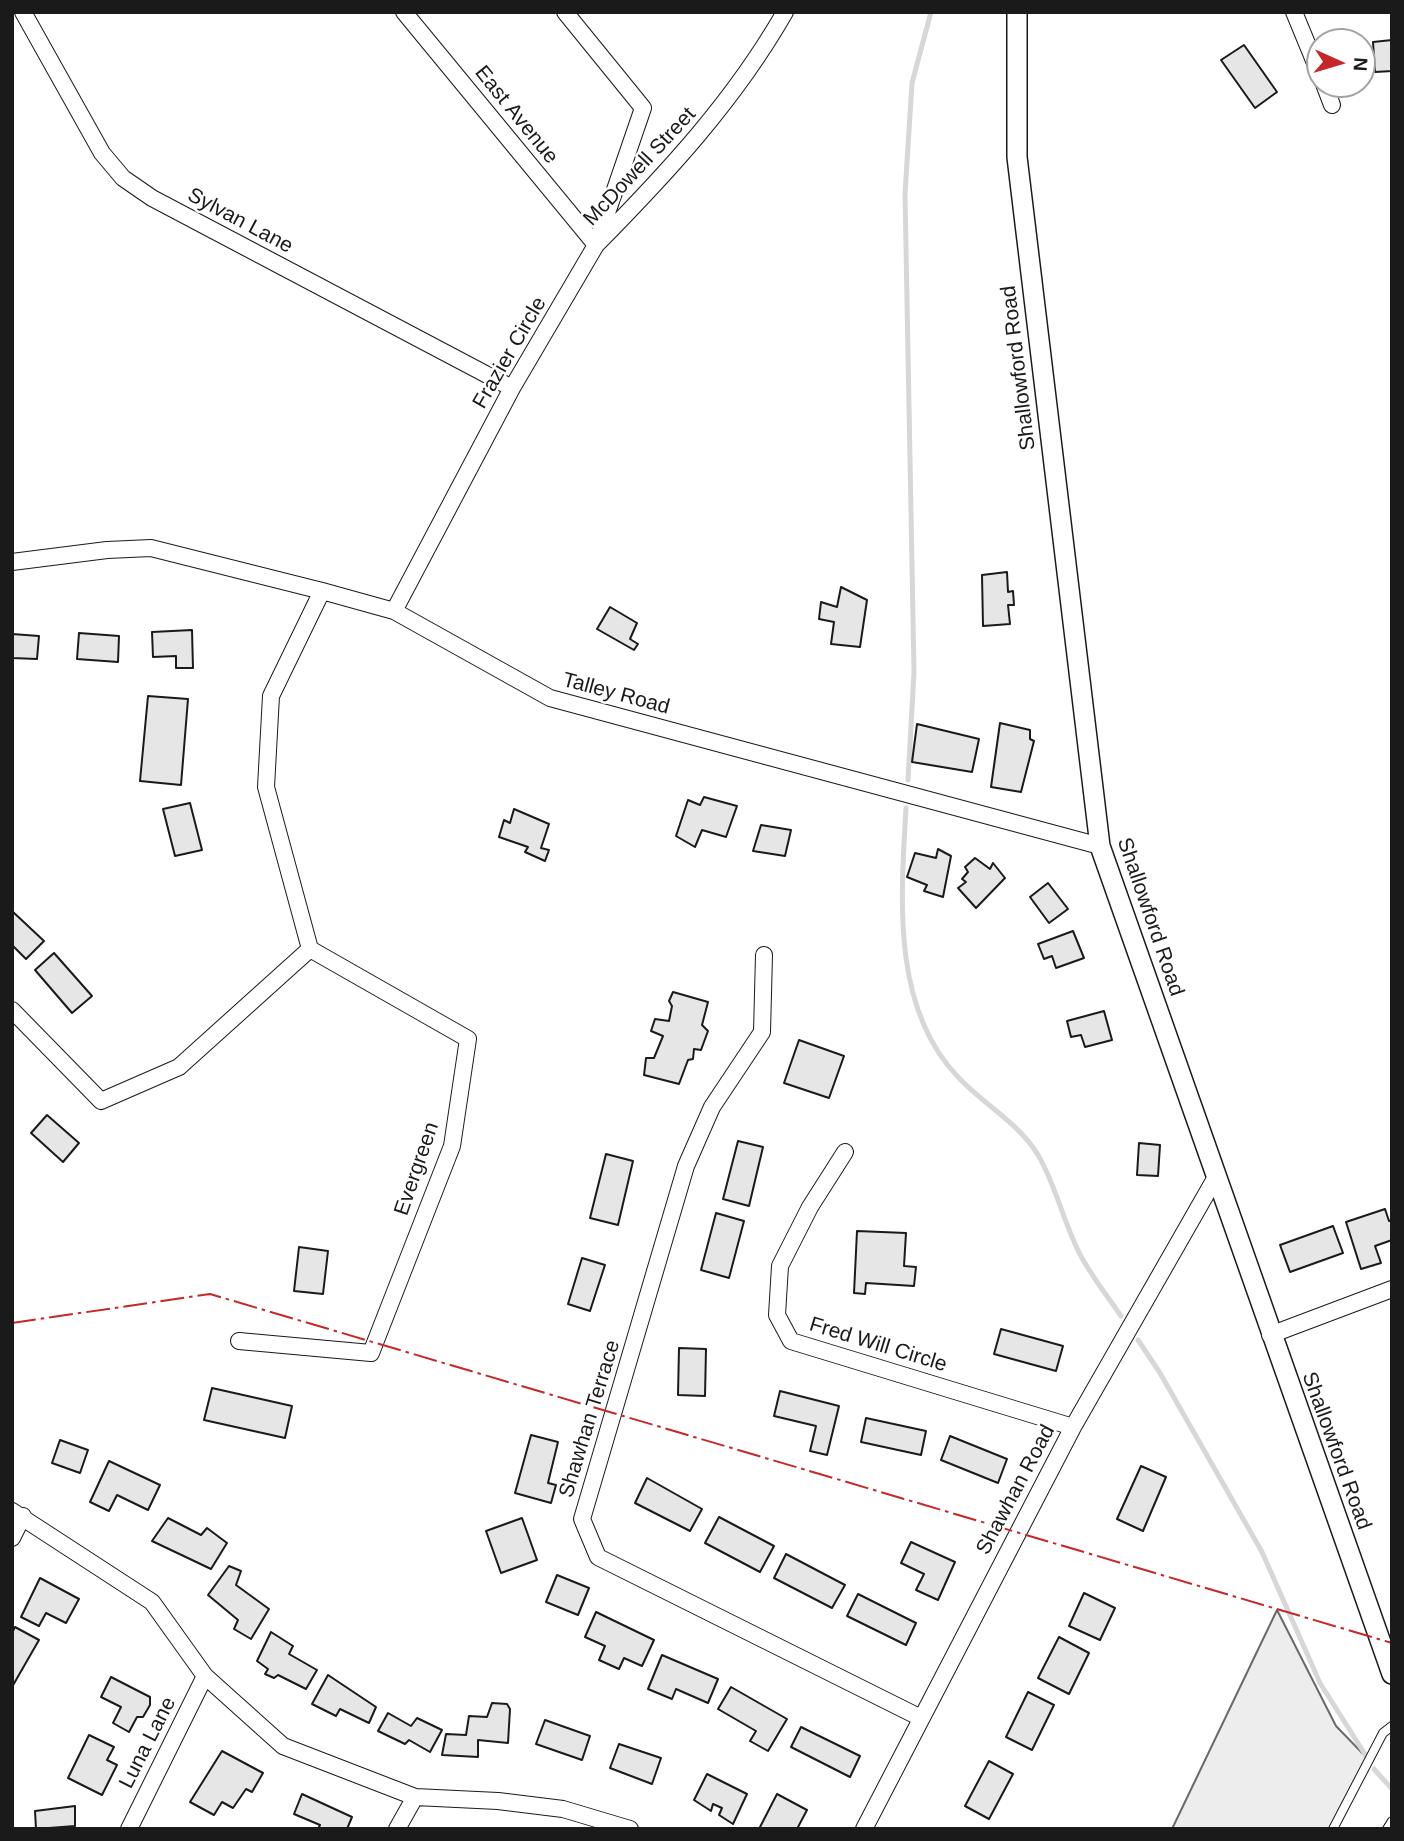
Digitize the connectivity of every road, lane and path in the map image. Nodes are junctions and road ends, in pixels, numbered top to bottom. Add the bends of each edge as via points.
1 (17, 12) edge
2 (23, 12) edge
3 (404, 12) edge
4 (565, 12) edge
5 (785, 12) edge
6 (1017, 12) edge
7 (1294, 12) edge
8 (12, 18) edge
9 (1306, 41) edge
10 (1329, 98) edge
11 (1332, 105) dead end
12 (596, 245) junction
13 (512, 388) junction
14 (12, 562) edge
15 (322, 591) junction
16 (394, 611) junction
17 (1100, 846) junction
18 (310, 949) junction
19 (764, 955) dead end
20 (12, 1010) edge
21 (845, 1153) dead end
22 (1216, 1177) junction
23 (1392, 1289) edge
24 (1270, 1335) junction
25 (239, 1341) dead end
26 (1073, 1427) junction
27 (18, 1513) edge
28 (12, 1538) edge
29 (1392, 1674) edge
30 (205, 1676) junction
31 (921, 1718) junction
32 (1392, 1726) edge
33 (415, 1797) junction
34 (1392, 1821) edge
35 (129, 1829) edge
36 (397, 1829) edge
37 (630, 1829) edge
38 (864, 1829) edge
39 (1333, 1829) edge
40 (1387, 1829) edge

1 - 8 street
2 - 13 street, Sylvan Lane via 102,153 124,178 152,198
3 - 12 street, East Avenue
4 - 12 street, Frazier Circle via 643,108
5 - 12 street, McDowell Street via 712,121
6 - 17 street, Shallowford Road via 1017,157
7 - 9 street
10 - 11 street
12 - 13 street, Frazier Circle
13 - 16 street, Frazier Circle
14 - 15 street, Talley Road via 151,548
15 - 16 street, Talley Road
15 - 18 street via 271,696 266,788
16 - 17 street, Talley Road via 550,698
17 - 22 street, Shallowford Road
18 - 20 street via 179,1067 101,1101
18 - 25 street, Evergreen via 468,1040 452,1146 371,1353
19 - 31 street, Shawhan Terrace via 762,1032 712,1107 686,1166 582,1519 598,1557
21 - 26 street, Fred Will Circle via 780,1266 777,1315 792,1341
22 - 24 street, Shallowford Road
22 - 26 street, Shawhan Road
23 - 24 street
24 - 29 street, Shallowford Road
26 - 31 street, Shawhan Road
27 - 28 street
27 - 30 street via 152,1602
30 - 33 street via 284,1746
30 - 35 street, Luna Lane
31 - 38 street, Shawhan Road
32 - 39 lane via 1383,1733
33 - 36 street
33 - 37 street via 563,1809
34 - 40 lane

